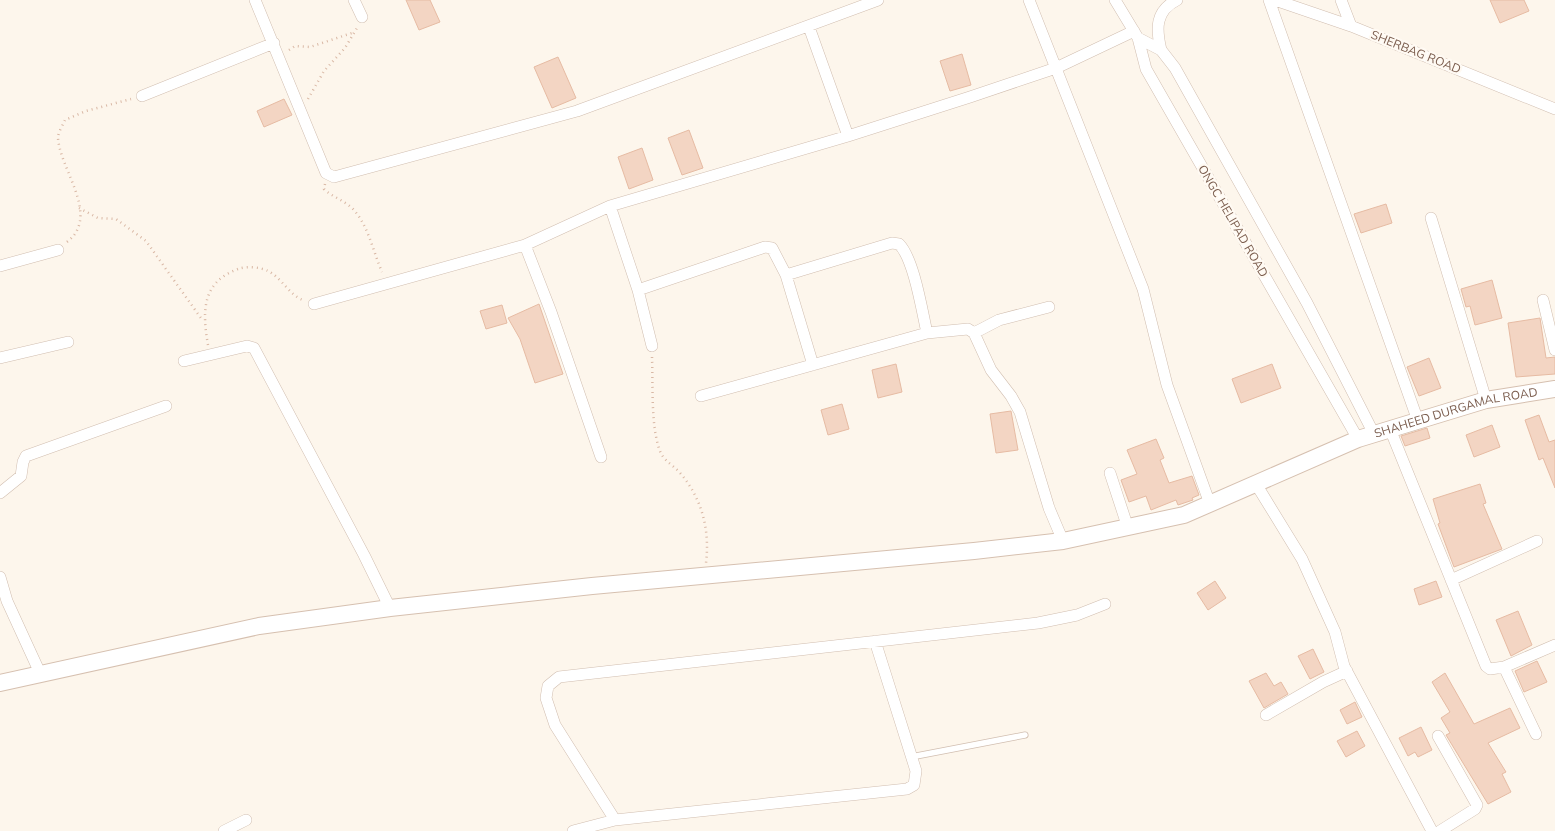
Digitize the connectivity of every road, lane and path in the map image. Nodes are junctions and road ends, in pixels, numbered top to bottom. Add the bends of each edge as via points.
1 (255, 0) edge
2 (354, 0) edge
3 (878, 0) edge
4 (1029, 0) edge
5 (1115, 0) edge
6 (1177, 0) edge
7 (1269, 0) edge
8 (1274, 0) edge
9 (1342, 0) edge
10 (362, 17) joint
11 (1351, 26) junction
12 (809, 27) junction
13 (355, 32) junction
14 (1136, 35) junction
15 (274, 43) junction
16 (1161, 50) junction
17 (280, 57) junction
18 (1056, 68) junction
19 (142, 96) joint
20 (1555, 109) edge
21 (302, 110) junction
22 (848, 136) junction
23 (326, 173) junction
24 (610, 206) junction
25 (79, 208) junction
26 (1431, 218) dead end
27 (525, 245) junction
28 (58, 250) joint
29 (0, 266) edge
30 (786, 276) junction
31 (386, 284) junction
32 (638, 290) junction
33 (1543, 300) dead end
34 (314, 304) joint
35 (1049, 307) dead end
36 (203, 321) junction
37 (927, 333) junction
38 (974, 333) junction
39 (68, 342) dead end
40 (652, 346) joint
41 (1555, 350) edge
42 (210, 356) junction
43 (0, 358) edge
44 (184, 361) dead end
45 (812, 365) junction
46 (1555, 389) edge
47 (701, 396) dead end
48 (1486, 400) junction
49 (166, 406) dead end
50 (1418, 421) junction
51 (1390, 429) junction
52 (1374, 434) junction
53 (1358, 439) junction
54 (601, 456) dead end
55 (1110, 473) dead end
56 (1256, 484) junction
57 (0, 493) edge
58 (1210, 504) junction
59 (1128, 528) junction
60 (1063, 541) junction
61 (1537, 541) dead end
62 (705, 575) junction
63 (0, 577) edge
64 (1451, 580) junction
65 (1105, 604) dead end
66 (390, 608) junction
67 (875, 641) junction
68 (1555, 644) edge
69 (1504, 666) junction
70 (1347, 671) junction
71 (40, 673) junction
72 (0, 683) edge
73 (1266, 715) dead end
74 (1536, 734) dead end
75 (1025, 735) dead end
76 (1438, 736) dead end
77 (911, 756) junction
78 (246, 820) dead end
79 (615, 820) junction
80 (224, 831) edge
81 (573, 831) edge
82 (1432, 831) edge
83 (1440, 831) edge

1 - 15 street
2 - 10 street
3 - 12 street
4 - 18 street
5 - 14 street, ONGC HELIPAD ROAD
6 - 16 street via 1162,11 1157,25
7 - 50 street
8 - 11 street, SHERBAG ROAD
9 - 11 street
10 - 13 path
11 - 20 street, SHERBAG ROAD
12 - 22 street
12 - 23 street via 577,111 340,176
13 - 17 path via 310,47 295,46
13 - 21 path via 324,71
14 - 16 street
14 - 18 street
14 - 53 street, ONGC HELIPAD ROAD via 1146,69
15 - 17 street
15 - 19 street
16 - 52 street via 1175,68 1307,303
17 - 21 street
18 - 22 street
18 - 58 street via 1143,288 1167,385
19 - 25 path via 86,110 65,120 58,136 75,185
21 - 23 street
22 - 24 street
23 - 31 path via 324,188 353,209 369,236
24 - 27 street
24 - 32 street
25 - 28 path via 75,236
25 - 36 path via 98,218 116,219 146,241
26 - 48 street
27 - 31 street
27 - 54 street via 552,312
28 - 29 street
30 - 32 street via 776,253 765,247
30 - 37 street via 892,243 899,244 909,263
30 - 45 street
31 - 34 street
32 - 40 street
33 - 41 street
34 - 36 path via 296,298 267,269 244,267 224,274 209,292
35 - 38 street via 999,320
36 - 42 path
37 - 38 street via 961,328
37 - 45 street
38 - 60 street via 991,370 1020,412 1049,508
39 - 43 street
40 - 62 path via 658,445 665,462 680,472 692,488 705,519 709,543
42 - 44 street
42 - 66 street via 247,346 254,348
45 - 47 street
46 - 48 street, SHAHEED DURGAMAL ROAD
48 - 50 street, SHAHEED DURGAMAL ROAD
49 - 57 street via 26,456 21,476
50 - 51 street, SHAHEED DURGAMAL ROAD
51 - 52 street, SHAHEED DURGAMAL ROAD
51 - 64 street
52 - 53 street, SHAHEED DURGAMAL ROAD
53 - 56 street, SHAHEED DURGAMAL ROAD
55 - 59 street
56 - 58 street, SHAHEED DURGAMAL ROAD
56 - 70 street via 1302,559
58 - 59 street, SHAHEED DURGAMAL ROAD via 1184,515
59 - 60 street, SHAHEED DURGAMAL ROAD
60 - 62 street, SHAHEED DURGAMAL ROAD
61 - 64 street
62 - 66 street, SHAHEED DURGAMAL ROAD
63 - 71 street via 7,601
64 - 69 street via 1486,666 1490,669
65 - 67 street via 1077,615 1038,623
66 - 71 street, SHAHEED DURGAMAL ROAD via 259,626
67 - 77 street
67 - 79 street via 559,677 548,686 546,698 555,725
68 - 69 street
69 - 74 street
70 - 73 street
70 - 82 street
71 - 72 street, SHAHEED DURGAMAL ROAD
75 - 77 lane
76 - 83 street via 1477,805
77 - 79 street via 916,779 914,785 907,789
78 - 80 street
79 - 81 street

